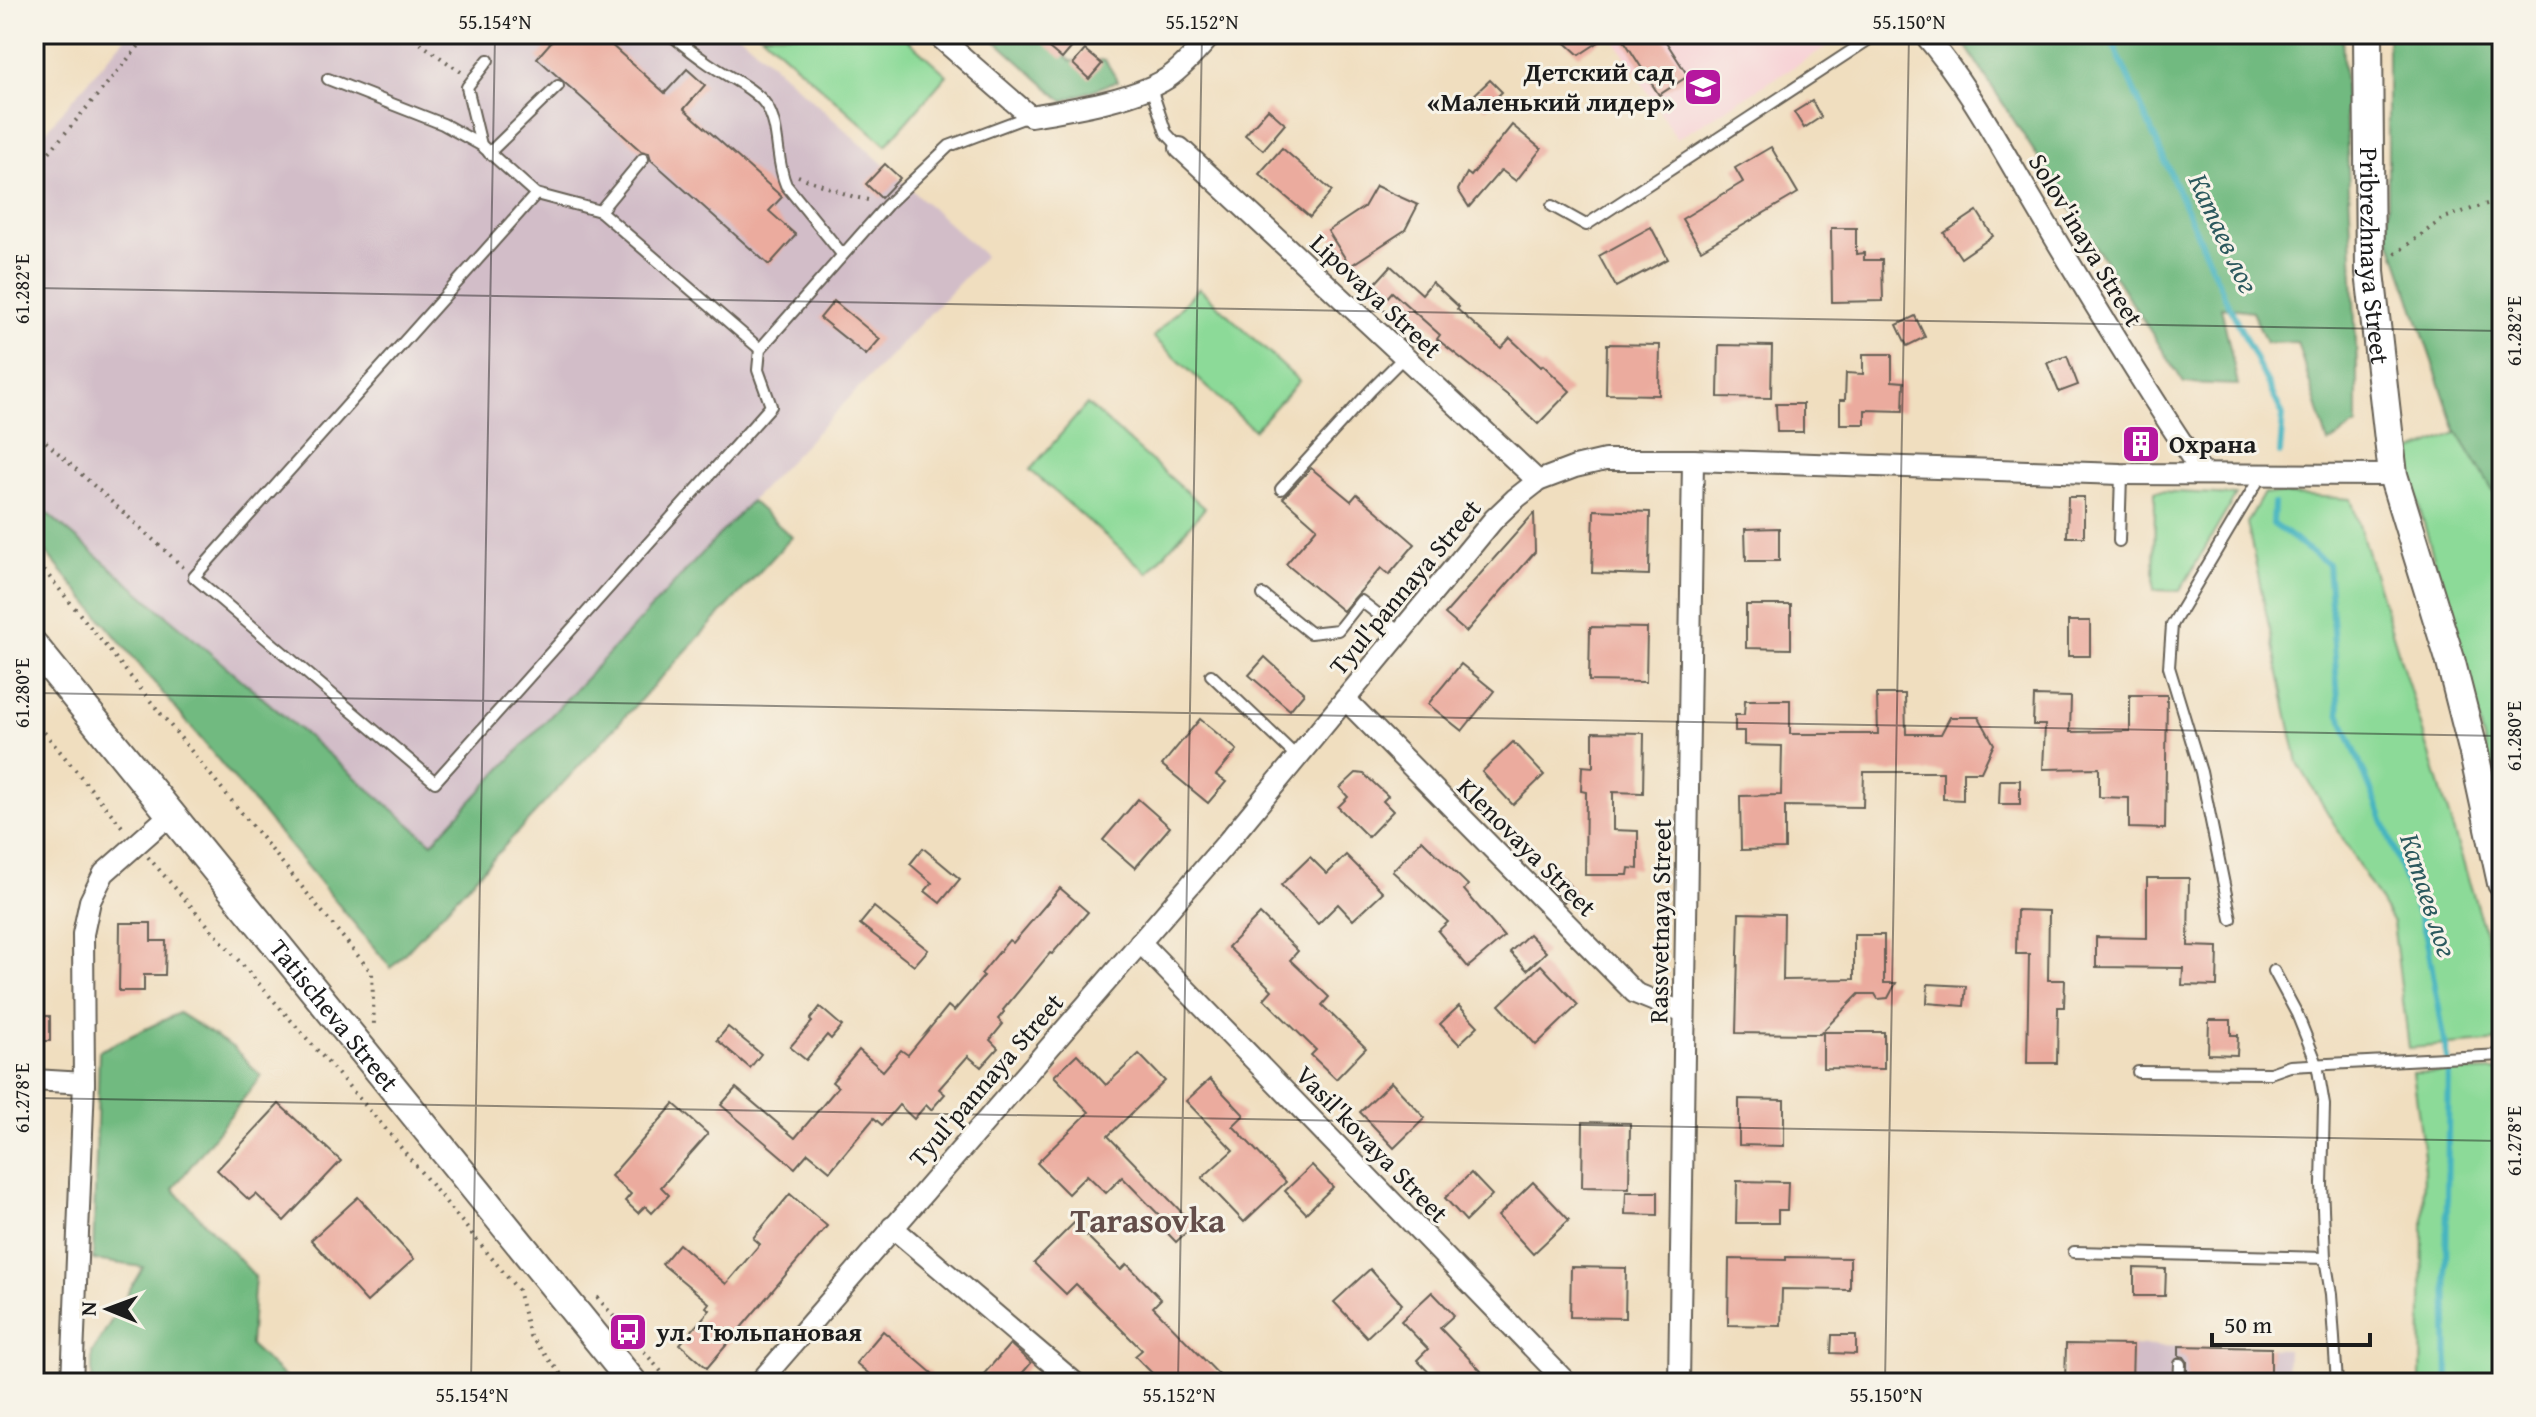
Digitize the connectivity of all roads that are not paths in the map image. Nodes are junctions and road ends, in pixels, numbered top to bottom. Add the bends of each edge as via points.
1 (670, 34) edge
2 (936, 34) edge
3 (1212, 34) edge
4 (1877, 34) edge
5 (1924, 34) edge
6 (2368, 34) edge
7 (488, 60) dead end
8 (328, 79) dead end
9 (558, 86) dead end
10 (1151, 88) junction
11 (1030, 116) junction
12 (1180, 148) joint
13 (485, 149) junction
14 (643, 159) dead end
15 (536, 194) junction
16 (1552, 206) dead end
17 (600, 211) junction
18 (842, 254) junction
19 (760, 349) junction
20 (1403, 358) junction
21 (1693, 460) junction
22 (2202, 473) junction
23 (2121, 474) junction
24 (2262, 474) junction
25 (2393, 475) junction
26 (1538, 481) junction
27 (1281, 489) dead end
28 (2119, 541) dead end
29 (1263, 595) dead end
30 (1401, 632) junction
31 (34, 646) edge
32 (1211, 675) dead end
33 (1345, 699) junction
34 (1297, 757) junction
35 (171, 814) junction
36 (2502, 883) edge
37 (2231, 919) dead end
38 (1140, 942) junction
39 (2274, 971) dead end
40 (1684, 1013) junction
41 (2502, 1055) edge
42 (2317, 1064) junction
43 (2138, 1072) dead end
44 (34, 1080) edge
45 (84, 1083) junction
46 (892, 1227) junction
47 (2074, 1252) dead end
48 (2325, 1258) junction
49 (2180, 1364) dead end
50 (72, 1383) edge
51 (633, 1383) edge
52 (759, 1383) edge
53 (1075, 1383) edge
54 (1567, 1383) edge
55 (1679, 1383) edge
56 (2179, 1383) edge
57 (2337, 1383) edge

1 - 18 lane via 766,106 786,185
2 - 11 street
3 - 10 street via 1172,76
4 - 16 lane via 1586,225
5 - 22 street, Solov'inaya Street via 1999,143 2139,379
6 - 25 street, Pribrezhnaya Street via 2370,272
7 - 13 lane via 467,87
8 - 13 lane via 443,124
9 - 13 lane
10 - 11 street
10 - 12 lane via 1166,133
11 - 18 lane via 949,146
12 - 20 street, Lipovaya Street
13 - 15 lane
14 - 17 lane
15 - 17 lane
15 - 19 lane via 194,577 435,782 771,406 758,370
17 - 19 lane
18 - 19 lane
20 - 26 street, Lipovaya Street
20 - 27 lane
21 - 23 street, Tyul'pannaya Street
21 - 26 street, Tyul'pannaya Street via 1605,460
21 - 40 street, Rassvetnaya Street
22 - 23 street, Tyul'pannaya Street
22 - 24 street, Tyul'pannaya Street
23 - 28 lane
24 - 25 street, Tyul'pannaya Street
24 - 37 lane via 2172,625 2169,667 2201,772
25 - 36 street, Pribrezhnaya Street via 2458,689
26 - 30 street, Tyul'pannaya Street via 1494,519
29 - 30 lane via 1310,633 1338,630 1361,601
30 - 33 street, Tyul'pannaya Street
31 - 35 street, Tatischeva Street
32 - 34 lane
33 - 34 street, Tyul'pannaya Street
33 - 40 street, Klenovaya Street via 1635,993
34 - 38 street, Tyul'pannaya Street
35 - 45 street via 104,873 90,901 83,934
35 - 51 street, Tatischeva Street
38 - 46 street, Tyul'pannaya Street
38 - 54 street, Vasil'kovaya Street
39 - 42 lane
40 - 55 street, Rassvetnaya Street
41 - 42 lane
42 - 43 lane via 2270,1073
42 - 48 lane via 2324,1105
44 - 45 street
45 - 50 street
46 - 52 street, Tyul'pannaya Street
46 - 53 street
47 - 48 lane
48 - 57 lane
49 - 56 lane

